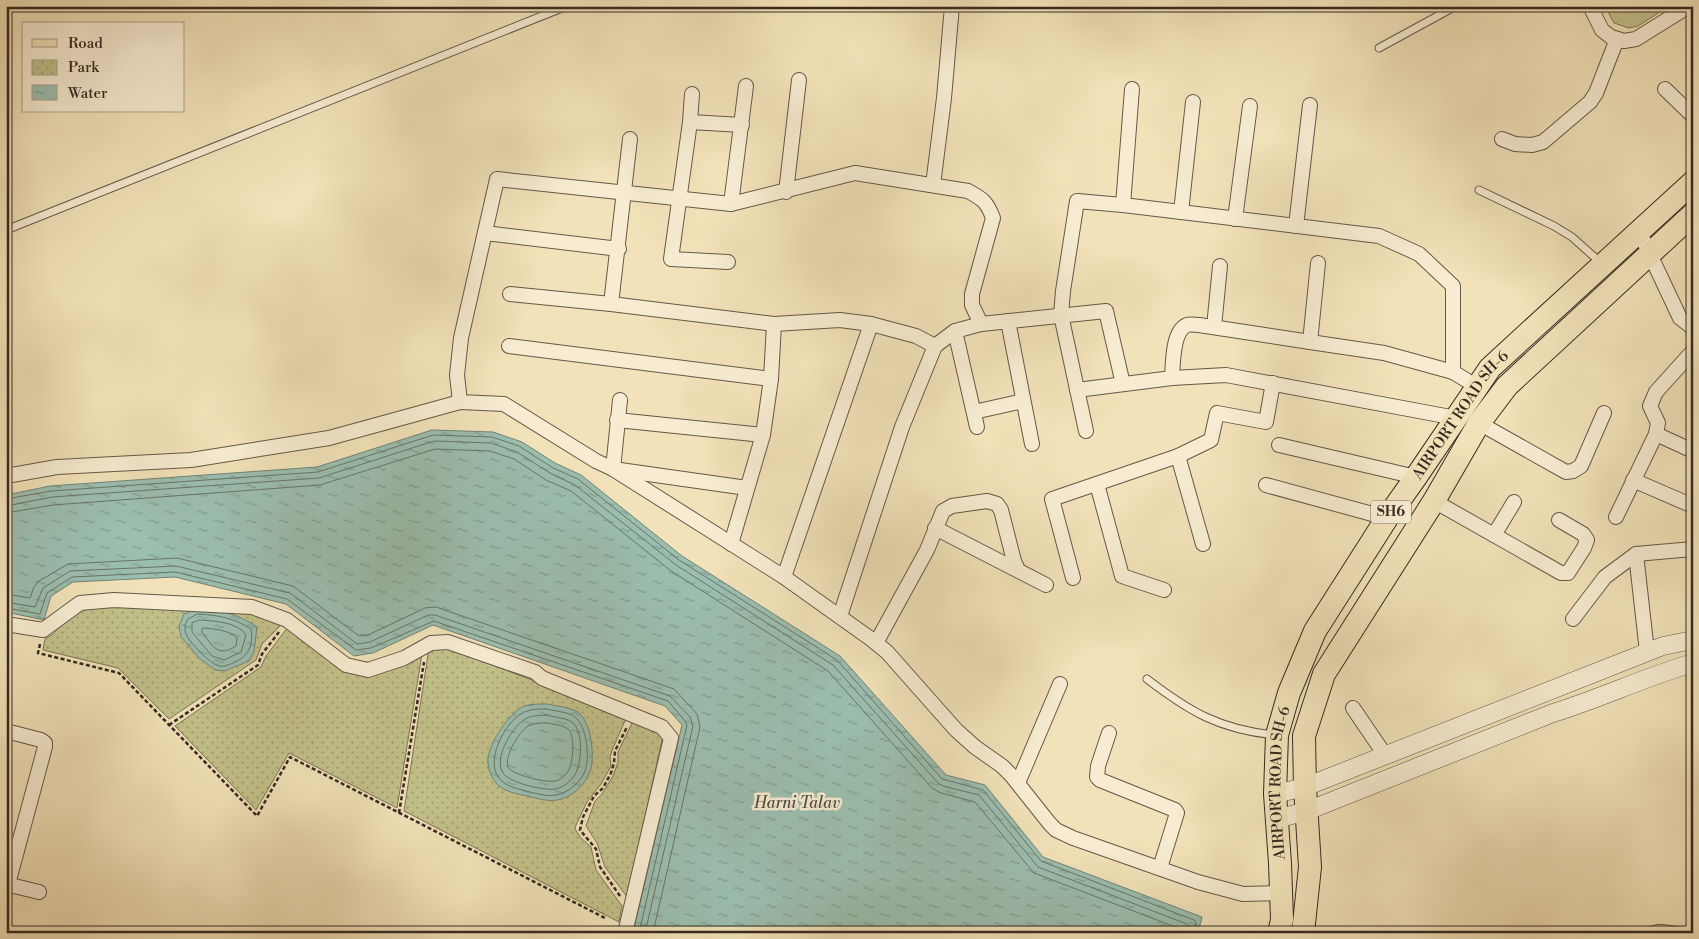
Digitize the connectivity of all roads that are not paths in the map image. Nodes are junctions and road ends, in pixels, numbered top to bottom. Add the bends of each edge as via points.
1 (567, 6) edge
2 (952, 6) edge
3 (1456, 6) edge
4 (1590, 6) edge
5 (1688, 6) edge
6 (1617, 39) junction
7 (1379, 48) dead end
8 (799, 80) dead end
9 (746, 86) dead end
10 (1132, 89) dead end
11 (1665, 89) dead end
12 (692, 94) dead end
13 (1193, 102) dead end
14 (1250, 106) dead end
15 (1310, 106) dead end
16 (1693, 116) edge
17 (690, 122) junction
18 (742, 125) junction
19 (630, 139) dead end
20 (1502, 139) dead end
21 (1693, 182) edge
22 (933, 185) junction
23 (1479, 190) dead end
24 (786, 192) junction
25 (624, 193) junction
26 (679, 200) junction
27 (731, 204) junction
28 (1124, 205) junction
29 (1180, 212) junction
30 (1693, 214) edge
31 (1235, 219) junction
32 (1296, 226) junction
33 (6, 230) edge
34 (1639, 231) junction
35 (485, 234) junction
36 (619, 248) junction
37 (1650, 254) junction
38 (728, 262) dead end
39 (1318, 263) dead end
40 (1603, 265) junction
41 (1220, 266) dead end
42 (510, 294) dead end
43 (612, 304) junction
44 (1061, 315) junction
45 (1008, 321) junction
46 (774, 324) junction
47 (871, 324) junction
48 (981, 324) junction
49 (1214, 327) junction
50 (1693, 328) edge
51 (956, 331) junction
52 (1310, 342) junction
53 (509, 346) dead end
54 (935, 346) junction
55 (1693, 351) edge
56 (1453, 372) junction
57 (1172, 378) junction
58 (771, 379) junction
59 (1273, 383) junction
60 (1123, 384) junction
61 (1476, 386) junction
62 (1077, 390) junction
63 (620, 400) dead end
64 (1023, 401) junction
65 (460, 402) junction
66 (974, 412) junction
67 (1604, 414) dead end
68 (1456, 418) junction
69 (617, 420) junction
70 (1479, 423) junction
71 (977, 427) dead end
72 (1086, 431) dead end
73 (1656, 434) junction
74 (763, 435) junction
75 (1032, 444) dead end
76 (1279, 445) dead end
77 (1693, 451) edge
78 (1178, 456) junction
79 (612, 469) junction
80 (6, 476) edge
81 (1416, 477) junction
82 (1633, 480) junction
83 (1097, 484) junction
84 (1266, 485) dead end
85 (747, 488) junction
86 (1434, 501) junction
87 (1514, 502) dead end
88 (1693, 506) edge
89 (1616, 517) dead end
90 (1387, 518) junction
91 (1559, 520) dead end
92 (935, 528) junction
93 (1494, 535) junction
94 (731, 544) junction
95 (1203, 544) dead end
96 (1693, 549) edge
97 (1636, 554) junction
98 (1018, 570) junction
99 (784, 577) junction
100 (1073, 578) dead end
101 (1046, 585) dead end
102 (1164, 590) dead end
103 (840, 616) junction
104 (1573, 619) dead end
105 (6, 624) edge
106 (1315, 631) junction
107 (1693, 640) edge
108 (876, 643) junction
109 (1340, 648) junction
110 (1647, 652) junction
111 (1693, 663) edge
112 (1146, 679) dead end
113 (1060, 684) dead end
114 (1354, 708) dead end
115 (6, 731) edge
116 (1109, 733) dead end
117 (1277, 735) junction
118 (1385, 756) junction
119 (1018, 783) junction
120 (1305, 787) junction
121 (1275, 794) junction
122 (1307, 811) junction
123 (1276, 818) junction
124 (1160, 868) junction
125 (7, 884) edge
126 (39, 892) dead end
127 (1281, 893) junction
128 (625, 933) edge
129 (1279, 933) edge
130 (1303, 933) edge
131 (1647, 933) edge
132 (1688, 933) edge

1 - 33 lane
2 - 22 street
3 - 7 lane
4 - 6 street via 1602,30
5 - 6 street via 1636,39
6 - 20 street via 1590,102 1543,142 1515,144
8 - 24 street
9 - 18 street
10 - 28 street
11 - 16 street
12 - 17 street
13 - 29 street
14 - 31 street
15 - 32 street
17 - 18 street
17 - 26 street
18 - 27 street
19 - 25 street
21 - 34 main road, AIRPORT ROAD SH-6 / SH6
22 - 24 street via 856,173
22 - 48 street via 968,191 989,206 993,218 972,294 972,305
23 - 40 lane via 1554,226 1572,237
24 - 27 street
25 - 26 street
25 - 35 street via 497,179
25 - 36 street
26 - 27 street
26 - 38 street via 671,259
28 - 29 street
28 - 44 street via 1077,201
29 - 31 street
30 - 37 main road, SH6
31 - 32 street
32 - 56 street via 1379,236 1419,254 1453,286
34 - 37 street
34 - 40 main road, AIRPORT ROAD SH-6 / SH6
35 - 36 street
35 - 65 street via 461,338 456,375
36 - 43 street
37 - 50 street via 1680,318
37 - 70 main road, SH6 via 1507,386
39 - 52 street
40 - 61 main road, AIRPORT ROAD SH-6 / SH6 via 1490,368
41 - 49 street
42 - 43 street
43 - 46 street
44 - 45 street
44 - 60 street via 1106,311
44 - 62 street
45 - 48 street
45 - 64 street
46 - 47 street via 840,320
46 - 58 street
47 - 54 street via 916,336
47 - 99 street
48 - 51 street
49 - 52 street
49 - 57 street via 1188,325 1180,331
51 - 54 street
51 - 66 street
52 - 56 street via 1384,353
53 - 58 street
54 - 103 street via 902,427
55 - 73 street via 1656,392 1650,406 1658,423
56 - 61 street
57 - 59 street via 1226,375
57 - 60 street
58 - 74 street
59 - 68 street
59 - 78 street via 1266,422 1217,413 1211,440
60 - 62 street
61 - 68 main road, AIRPORT ROAD SH-6 / SH6
62 - 72 street
63 - 69 street
64 - 66 street
64 - 75 street
65 - 79 street via 504,404
65 - 80 street via 319,440 191,460 57,467
66 - 71 street
67 - 70 street via 1581,466 1566,472
68 - 81 main road, AIRPORT ROAD SH-6 / SH6
69 - 74 street
69 - 79 street
70 - 86 main road, SH6
73 - 77 street
73 - 82 street
74 - 85 street
76 - 81 street
78 - 83 street
78 - 95 street
79 - 85 street
79 - 94 street
81 - 90 main road, AIRPORT ROAD SH-6 / SH6
82 - 88 street
82 - 89 street
83 - 100 street via 1052,499
83 - 102 street via 1110,554 1122,576
84 - 90 street
85 - 94 street
86 - 93 street
86 - 109 main road, SH6
87 - 93 street
90 - 106 main road, AIRPORT ROAD SH-6 / SH6
91 - 93 street via 1583,534 1587,540 1568,573 1561,573
92 - 98 street
92 - 98 street via 943,511 952,506 997,504
92 - 108 street via 927,550
94 - 99 street
96 - 97 street
97 - 104 street via 1605,577
97 - 110 street
98 - 101 street
99 - 103 street
103 - 108 street
105 - 128 street via 43,630 80,603 114,600 252,607 287,620 346,665 368,670 404,658 431,643 448,642 535,672 542,678 662,727 671,738
106 - 109 main road
106 - 117 main road, AIRPORT ROAD SH-6 / SH6 via 1289,692
107 - 110 street
108 - 119 street via 956,730 1002,766
109 - 120 main road, SH6 via 1324,674 1304,736
110 - 118 street
111 - 122 street via 1630,683
112 - 117 lane via 1201,716 1232,728
113 - 119 street
114 - 118 street
115 - 125 street via 41,740 45,747
116 - 124 street via 1097,777 1177,814
117 - 121 main road, AIRPORT ROAD SH-6 / SH6
118 - 120 street
119 - 124 street via 1056,830
120 - 121 street
120 - 122 main road, SH6
121 - 123 main road, AIRPORT ROAD SH-6 / SH6
122 - 123 street
122 - 130 main road, SH6 via 1310,867
123 - 127 main road, AIRPORT ROAD SH-6 / SH6
124 - 127 street via 1243,894
125 - 126 street
127 - 129 main road, AIRPORT ROAD SH-6 / SH6
131 - 132 lane via 1658,928

